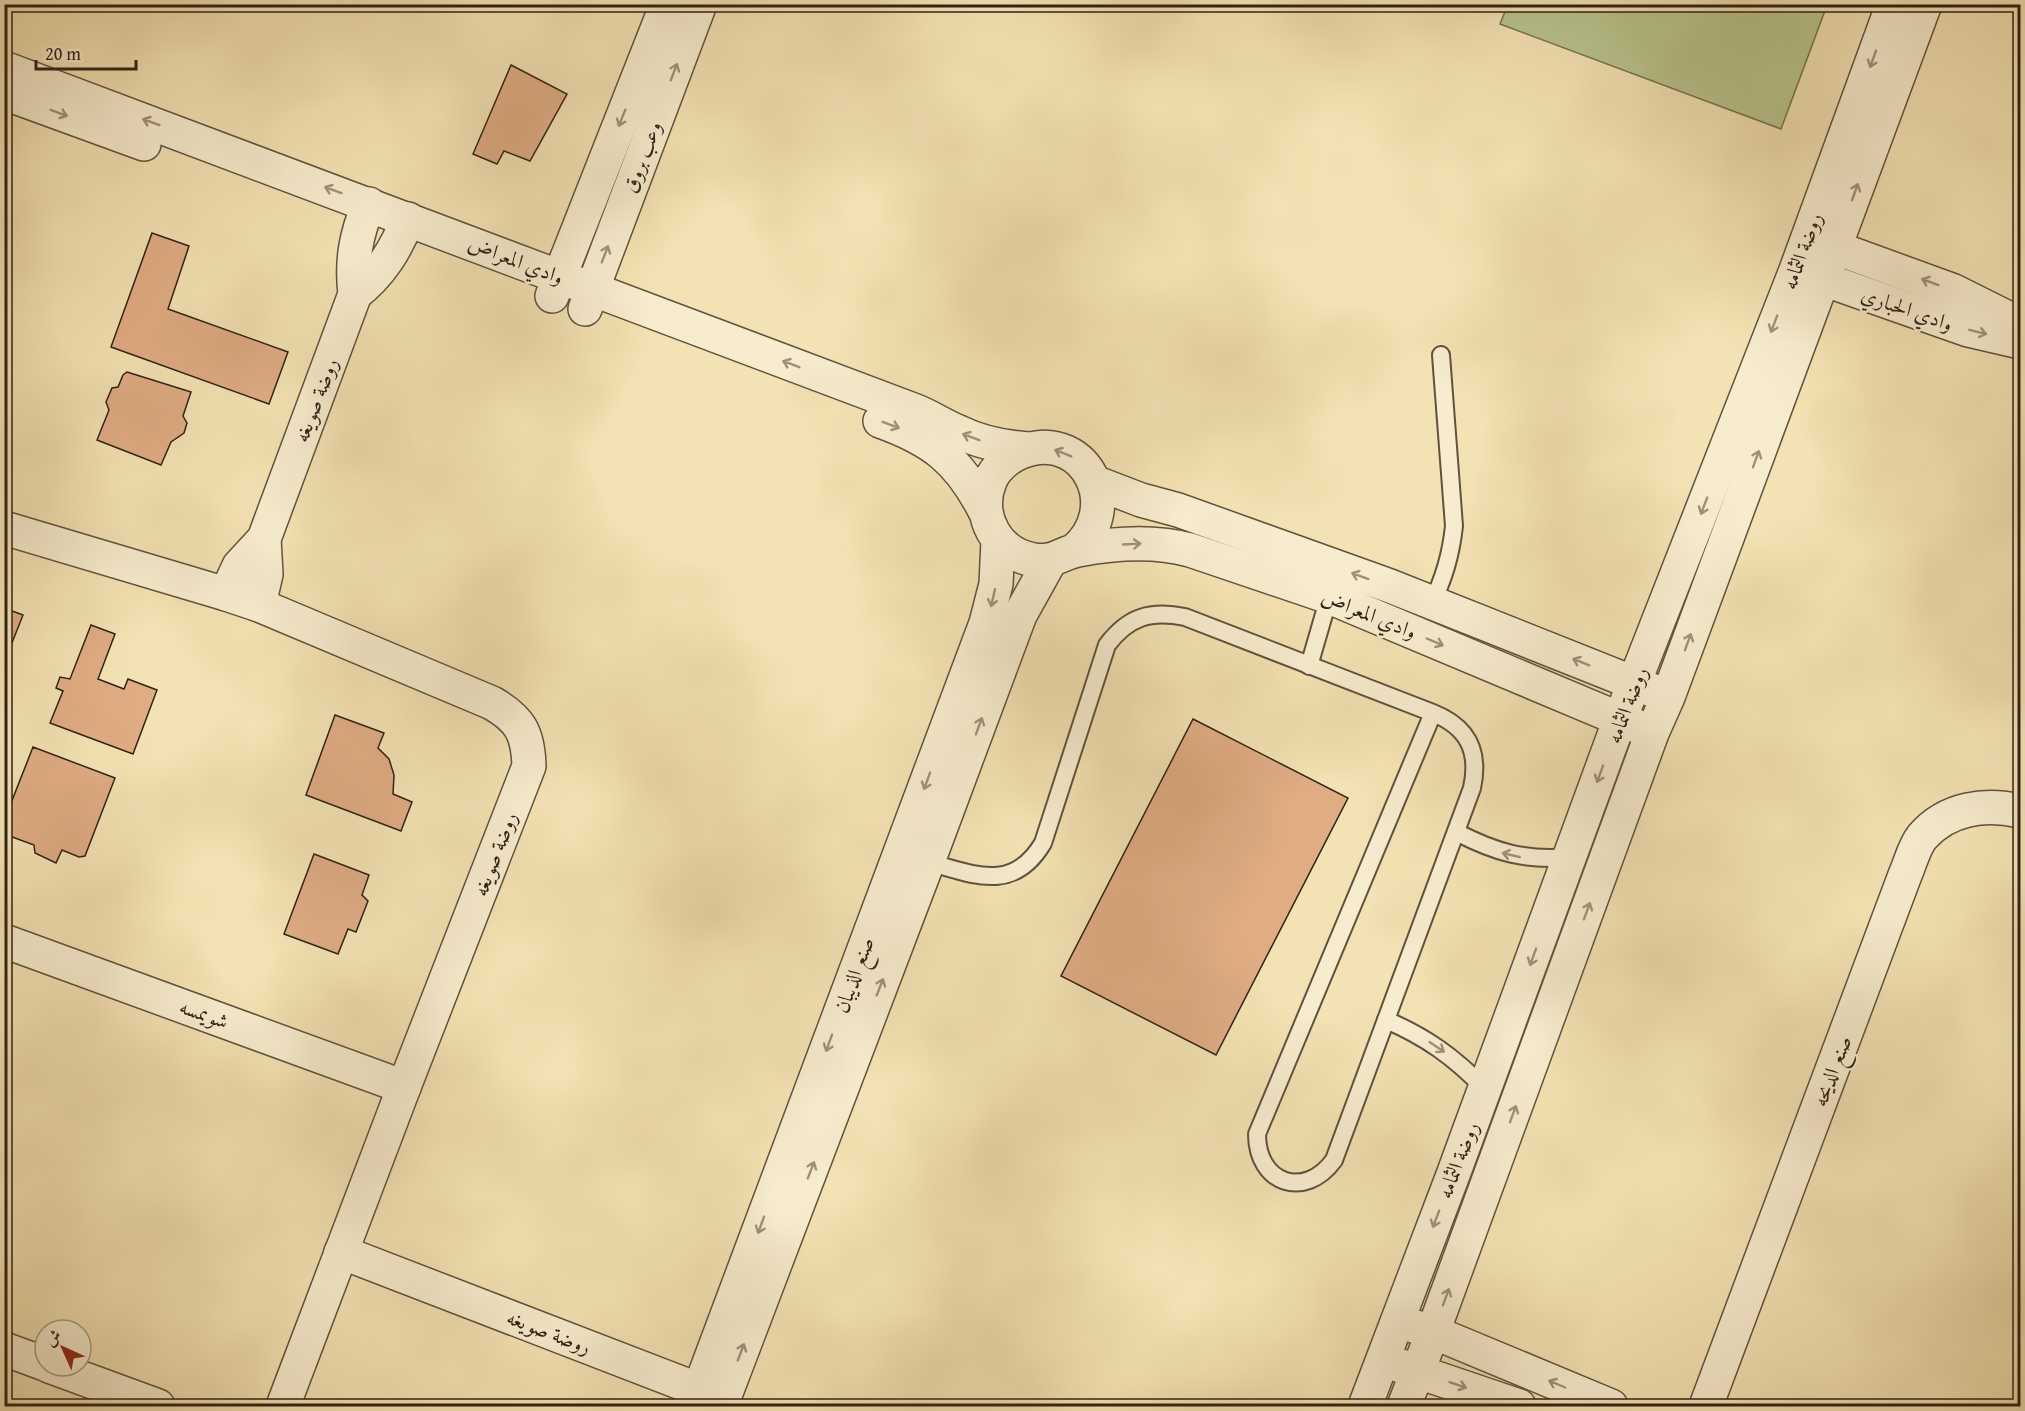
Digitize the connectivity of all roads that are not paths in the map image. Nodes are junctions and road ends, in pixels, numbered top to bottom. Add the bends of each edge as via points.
1 (667, 4) edge
2 (700, 4) edge
3 (1893, 4) edge
4 (1925, 4) edge
5 (4, 68) edge
6 (4, 93) edge
7 (365, 213) junction
8 (404, 228) junction
9 (1821, 242) junction
10 (1809, 274) junction
11 (556, 286) junction
12 (355, 294) junction
13 (589, 299) junction
14 (2020, 324) edge
15 (2020, 342) edge
16 (1441, 355) dead end
17 (1028, 449) junction
18 (1094, 482) junction
19 (992, 525) junction
20 (4, 528) edge
21 (264, 539) junction
22 (1062, 556) junction
23 (1390, 586) junction
24 (226, 594) junction
25 (1329, 597) junction
26 (1432, 602) junction
27 (259, 605) junction
28 (1378, 618) junction
29 (1309, 666) junction
30 (1635, 684) junction
31 (1668, 697) junction
32 (1433, 713) junction
33 (1620, 719) junction
34 (1652, 733) junction
35 (2020, 811) edge
36 (1456, 832) junction
37 (1569, 857) junction
38 (928, 862) junction
39 (4, 941) edge
40 (1386, 1020) junction
41 (404, 1087) junction
42 (1485, 1089) junction
43 (341, 1252) junction
44 (1396, 1321) junction
45 (1433, 1332) junction
46 (4, 1349) edge
47 (33, 1360) edge
48 (1382, 1360) junction
49 (1418, 1372) junction
50 (82, 1378) edge
51 (709, 1401) edge
52 (158, 1407) edge
53 (283, 1407) edge
54 (1365, 1407) edge
55 (1404, 1407) edge
56 (1519, 1407) edge
57 (1611, 1407) edge
58 (1706, 1407) edge

1 -> 11 street, وعب بروق
13 -> 2 street, وعب بروق
3 -> 9 street, روضة الثمامه
9 -> 4 street, روضة الثمامه
7 -> 5 street, وادي المعراض
6 -> 7 street, وادي المعراض
7 - 8 street, وادي المعراض
7 - 12 street, روضة صويغه via 353,266
8 - 11 street, وادي المعراض
8 - 12 street, روضة صويغه via 386,264
9 - 10 street, روضة الثمامه
14 -> 9 street, وادي الحباري via 1954,291
10 -> 15 street, وادي الحباري via 1968,330
10 -> 30 street, روضة الثمامه
31 -> 10 street, روضة الثمامه
11 - 13 street, وادي المعراض
12 - 21 street, روضة صويغه
17 -> 13 street, وادي المعراض via 980,441 916,411
13 -> 19 street, وادي المعراض via 929,442 975,491
16 - 26 lane via 1454,526 1452,553
18 -> 17 street, وادي المعراض via 1074,457 1044,447
17 - 19 street via 1000,466 991,479 986,494
18 - 22 street via 1098,514 1093,529 1084,543
23 -> 18 street, وادي المعراض
19 - 22 street, وادي المعراض via 1009,550 1021,557 1035,560
19 -> 51 street, صنع الذيبان via 996,584 986,623
20 - 24 street, روضة صويغه
21 - 24 street, روضة صويغه via 239,566
21 - 27 street, روضة صويغه via 266,574
22 -> 25 street, وادي المعراض via 1112,545 1168,544
38 -> 22 street, صنع الذيبان via 1020,615
23 - 26 street, وادي المعراض
23 - 28 street
24 - 27 street, روضة صويغه
25 - 28 street, وادي المعراض
25 - 29 lane
30 -> 26 street, وادي المعراض
27 - 41 street, روضة صويغه via 492,703 517,721 529,749 529,766
28 -> 33 street, وادي المعراض
29 - 32 lane
29 - 38 lane via 1185,617 1150,615 1132,621 1107,645 1043,843 1035,857 1014,872 990,878
30 - 31 street, وادي المعراض
30 - 33 street, روضة الثمامه
31 - 34 street, روضة الثمامه
32 - 36 lane via 1460,729 1474,757 1472,788
32 - 40 lane via 1257,1134 1257,1149 1271,1173 1299,1182 1313,1179 1334,1160
33 - 34 street, وادي المعراض
33 -> 37 street, روضة الثمامه
45 -> 34 street, روضة الثمامه
35 - 58 street, صنع الديحه via 1988,807 1958,812 1939,821 1921,839
37 -> 36 lane via 1546,859 1499,852
36 - 40 lane
37 -> 42 street, روضة الثمامه
51 -> 38 street, صنع الذيبان
39 - 41 street, شويمسه
40 -> 42 lane via 1440,1048
41 - 43 street, روضة صويغه
42 -> 44 street, روضة الثمامه
43 - 51 street, روضة صويغه
43 - 53 street, روضة صويغه
44 - 45 street
44 - 48 street, روضة الثمامه
45 - 49 street, روضة الثمامه
57 -> 45 street
46 - 47 street
48 - 49 street
48 - 54 street, روضة الثمامه
49 - 55 street, روضة الثمامه
49 -> 56 street
50 - 52 street

